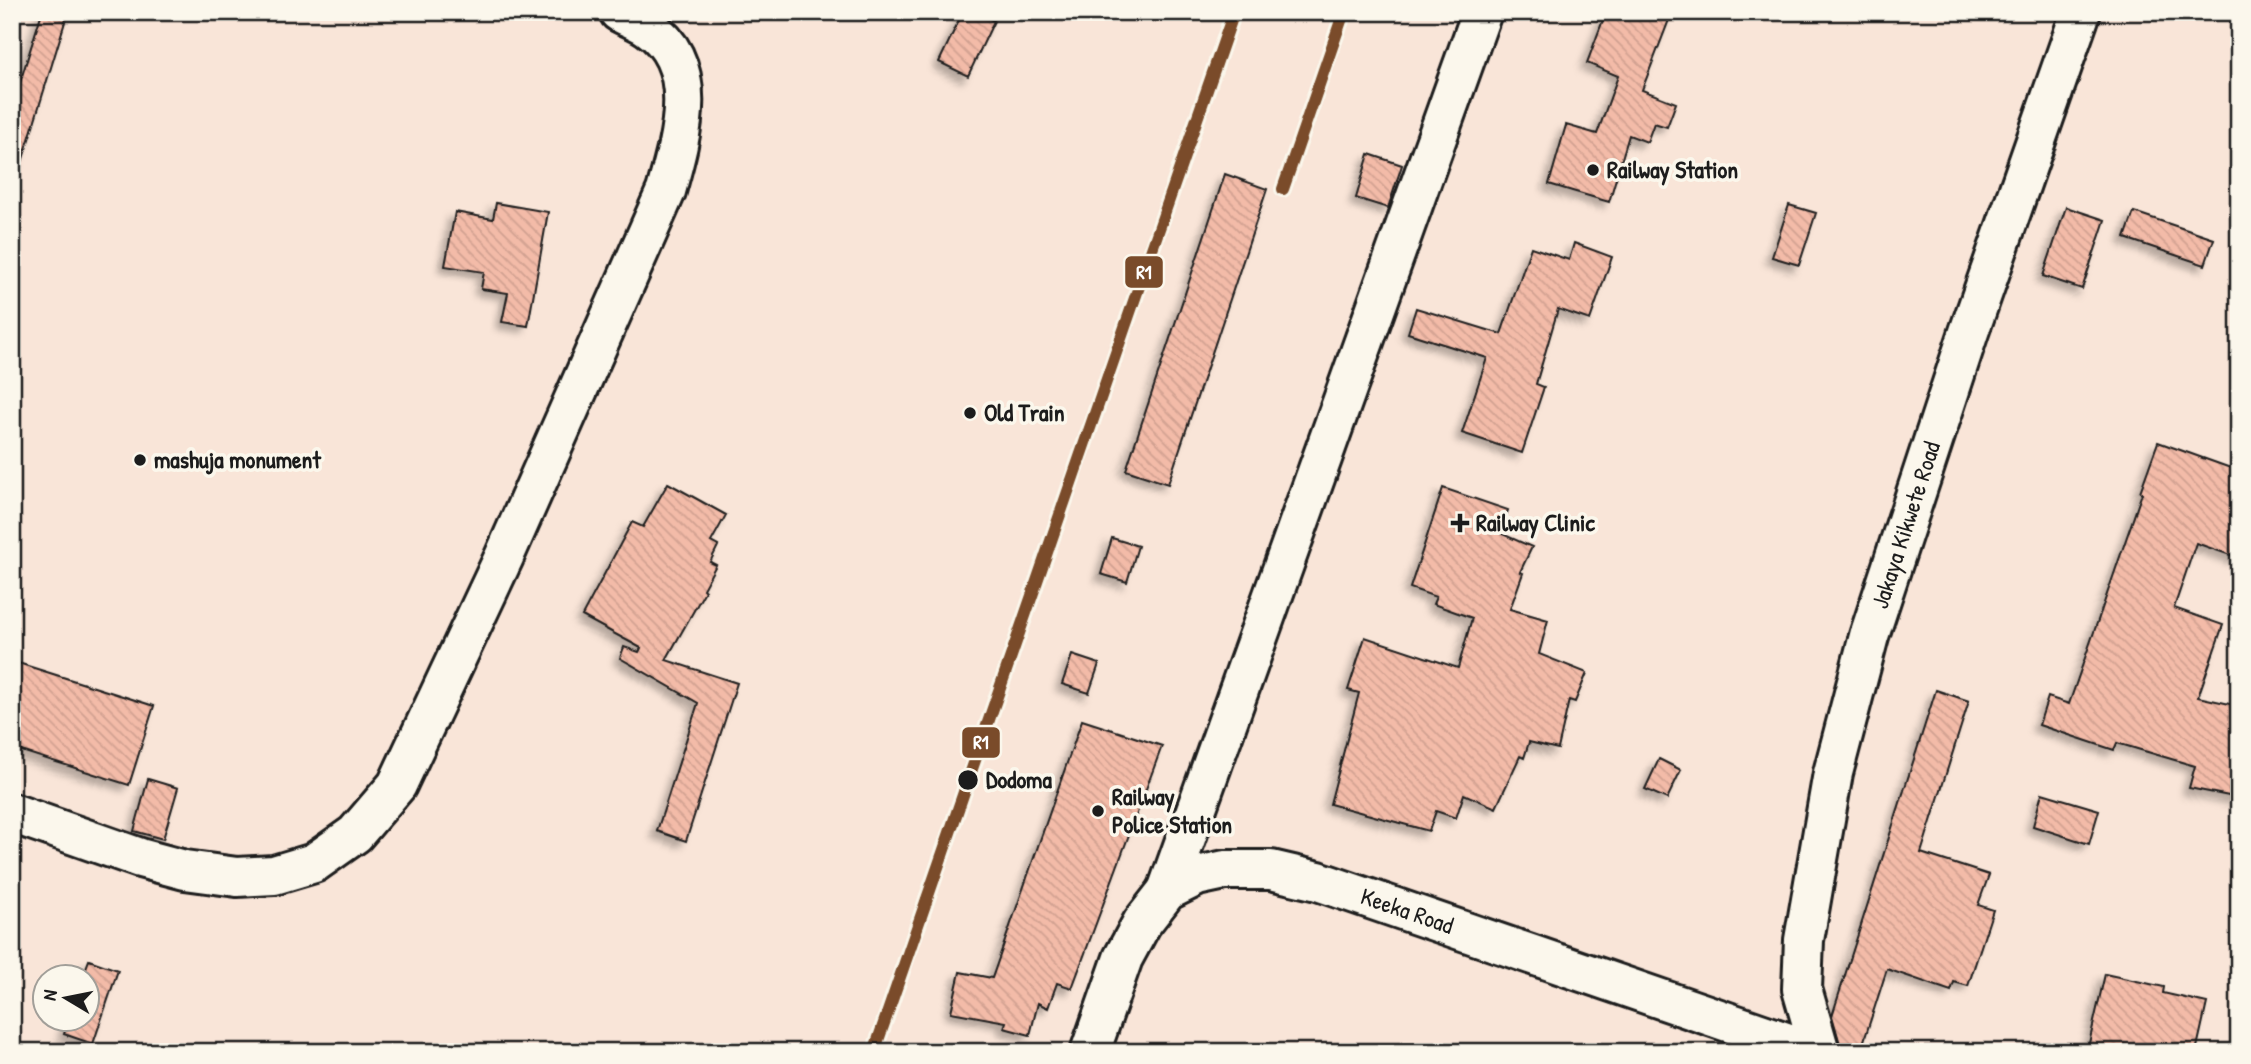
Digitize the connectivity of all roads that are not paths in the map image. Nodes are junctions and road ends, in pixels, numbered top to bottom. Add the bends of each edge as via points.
1 (619, 12) edge
2 (1482, 12) edge
3 (2081, 12) edge
4 (12, 813) edge
5 (1167, 891) junction
6 (1090, 1052) edge
7 (1817, 1052) edge

1 - 4 street via 648,27 679,64 684,92 679,146 666,191 397,785 355,834 314,863 274,875 237,877 185,870
2 - 5 street
3 - 7 street, Jakaya Kikwete Road via 1874,622 1833,773 1804,940 1802,989
5 - 6 street, Keeka Road via 1123,958
5 - 7 street, Keeka Road via 1196,876 1225,870 1271,870 1318,881

